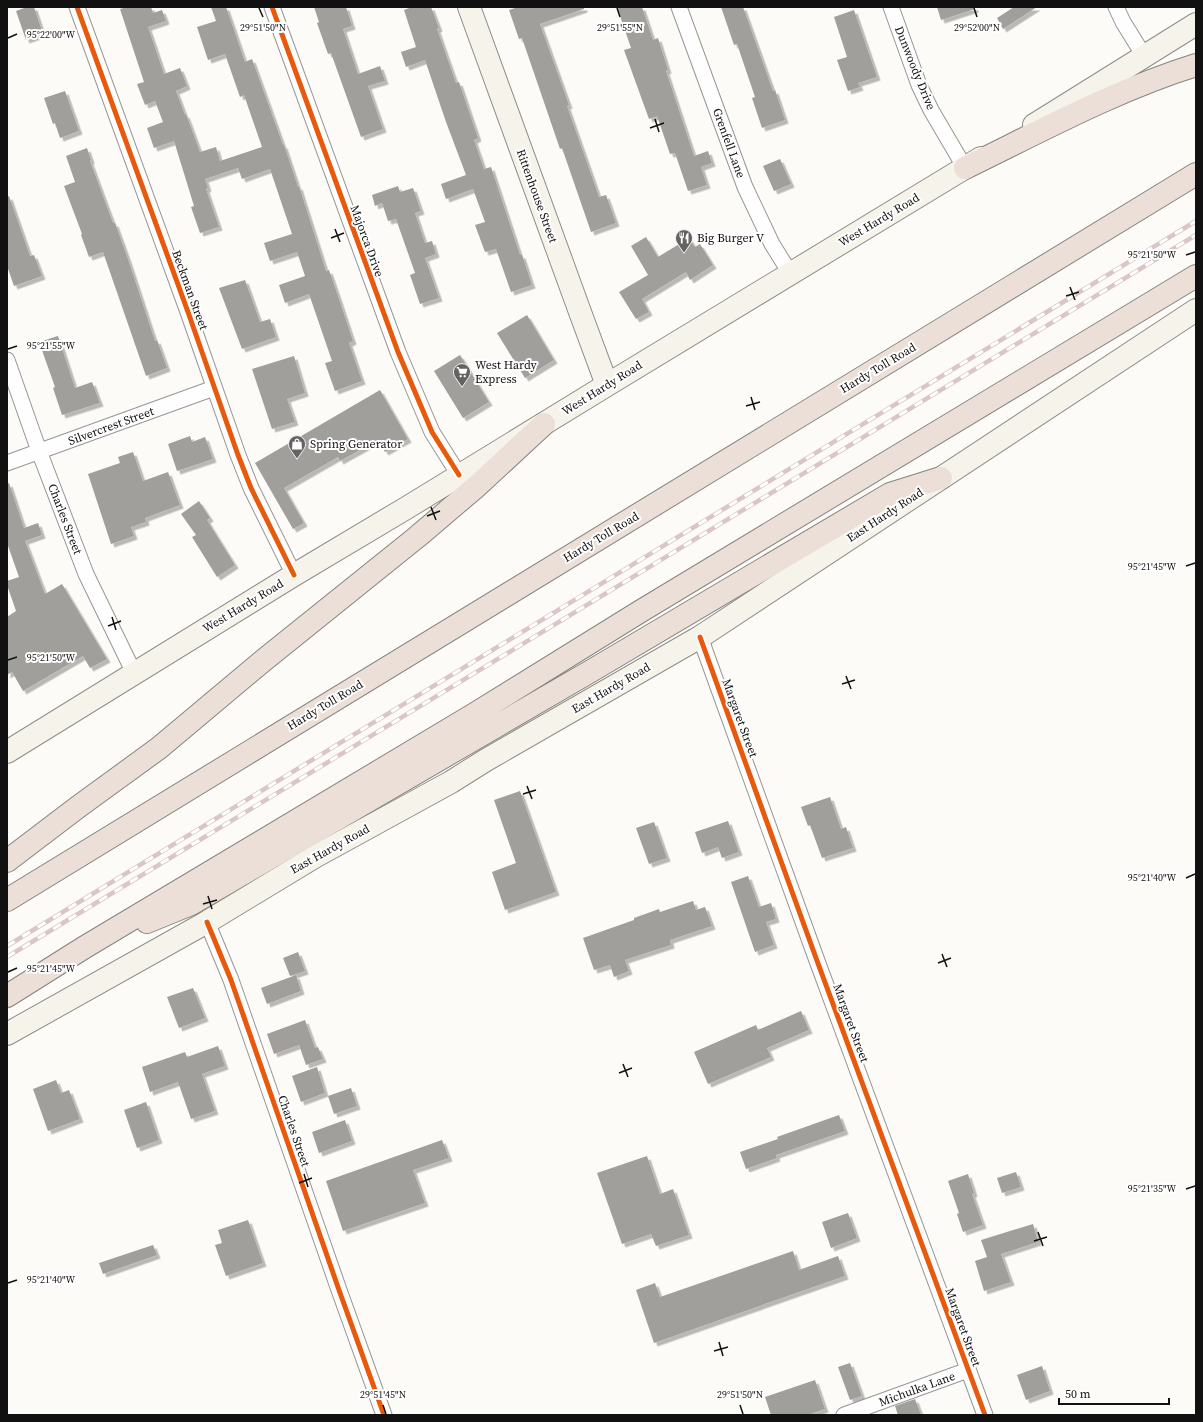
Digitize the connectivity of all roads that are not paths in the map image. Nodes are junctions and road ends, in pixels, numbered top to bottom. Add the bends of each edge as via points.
1 (77, 7) edge
2 (272, 7) edge
3 (469, 7) edge
4 (679, 7) edge
5 (891, 7) edge
6 (1116, 7) edge
7 (1196, 24) edge
8 (1144, 56) junction
9 (1196, 65) edge
10 (965, 168) junction
11 (1196, 174) edge
12 (790, 274) junction
13 (1196, 276) edge
14 (1196, 310) edge
15 (7, 360) edge
16 (607, 385) junction
17 (214, 388) junction
18 (544, 424) junction
19 (39, 451) junction
20 (7, 463) edge
21 (459, 475) junction
22 (941, 478) junction
23 (294, 575) junction
24 (700, 637) junction
25 (134, 673) junction
26 (7, 752) edge
27 (7, 861) edge
28 (7, 900) edge
29 (207, 922) junction
30 (85, 947) junction
31 (7, 996) edge
32 (7, 1034) edge
33 (968, 1370) junction
34 (384, 1415) edge
35 (844, 1415) edge
36 (985, 1415) edge

1 - 17 street, Beckman Street
2 - 21 street, Majorca Drive via 401,359 432,432
3 - 16 main road, Rittenhouse Street
4 - 12 street, Grenfell Lane via 745,187 772,244
5 - 10 street, Dunwoody Drive via 919,85
6 - 8 street via 1122,22
7 - 8 main road, West Hardy Road
8 - 10 main road, West Hardy Road
9 - 10 highway via 1111,98
10 - 12 main road, West Hardy Road
11 - 28 highway, Hardy Toll Road
12 - 16 main road, West Hardy Road
13 - 30 highway via 473,715
14 - 22 main road, East Hardy Road
15 - 19 street, Charles Street
16 - 18 main road, West Hardy Road
17 - 19 street, Silvercrest Street
17 - 23 street, Beckman Street via 251,488
18 - 21 main road, West Hardy Road
18 - 27 highway via 417,537 159,748
19 - 20 street, Silvercrest Street
19 - 25 street, Charles Street via 86,574
21 - 23 main road, West Hardy Road
22 - 24 main road, East Hardy Road
22 - 30 highway via 890,494 191,904
23 - 25 main road, West Hardy Road
24 - 29 main road, East Hardy Road via 451,782 316,856
24 - 33 street, Margaret Street
25 - 26 main road, West Hardy Road
29 - 32 main road, East Hardy Road
29 - 34 street, Charles Street via 231,980
30 - 31 highway
33 - 35 street, Michulka Lane
33 - 36 street, Margaret Street

